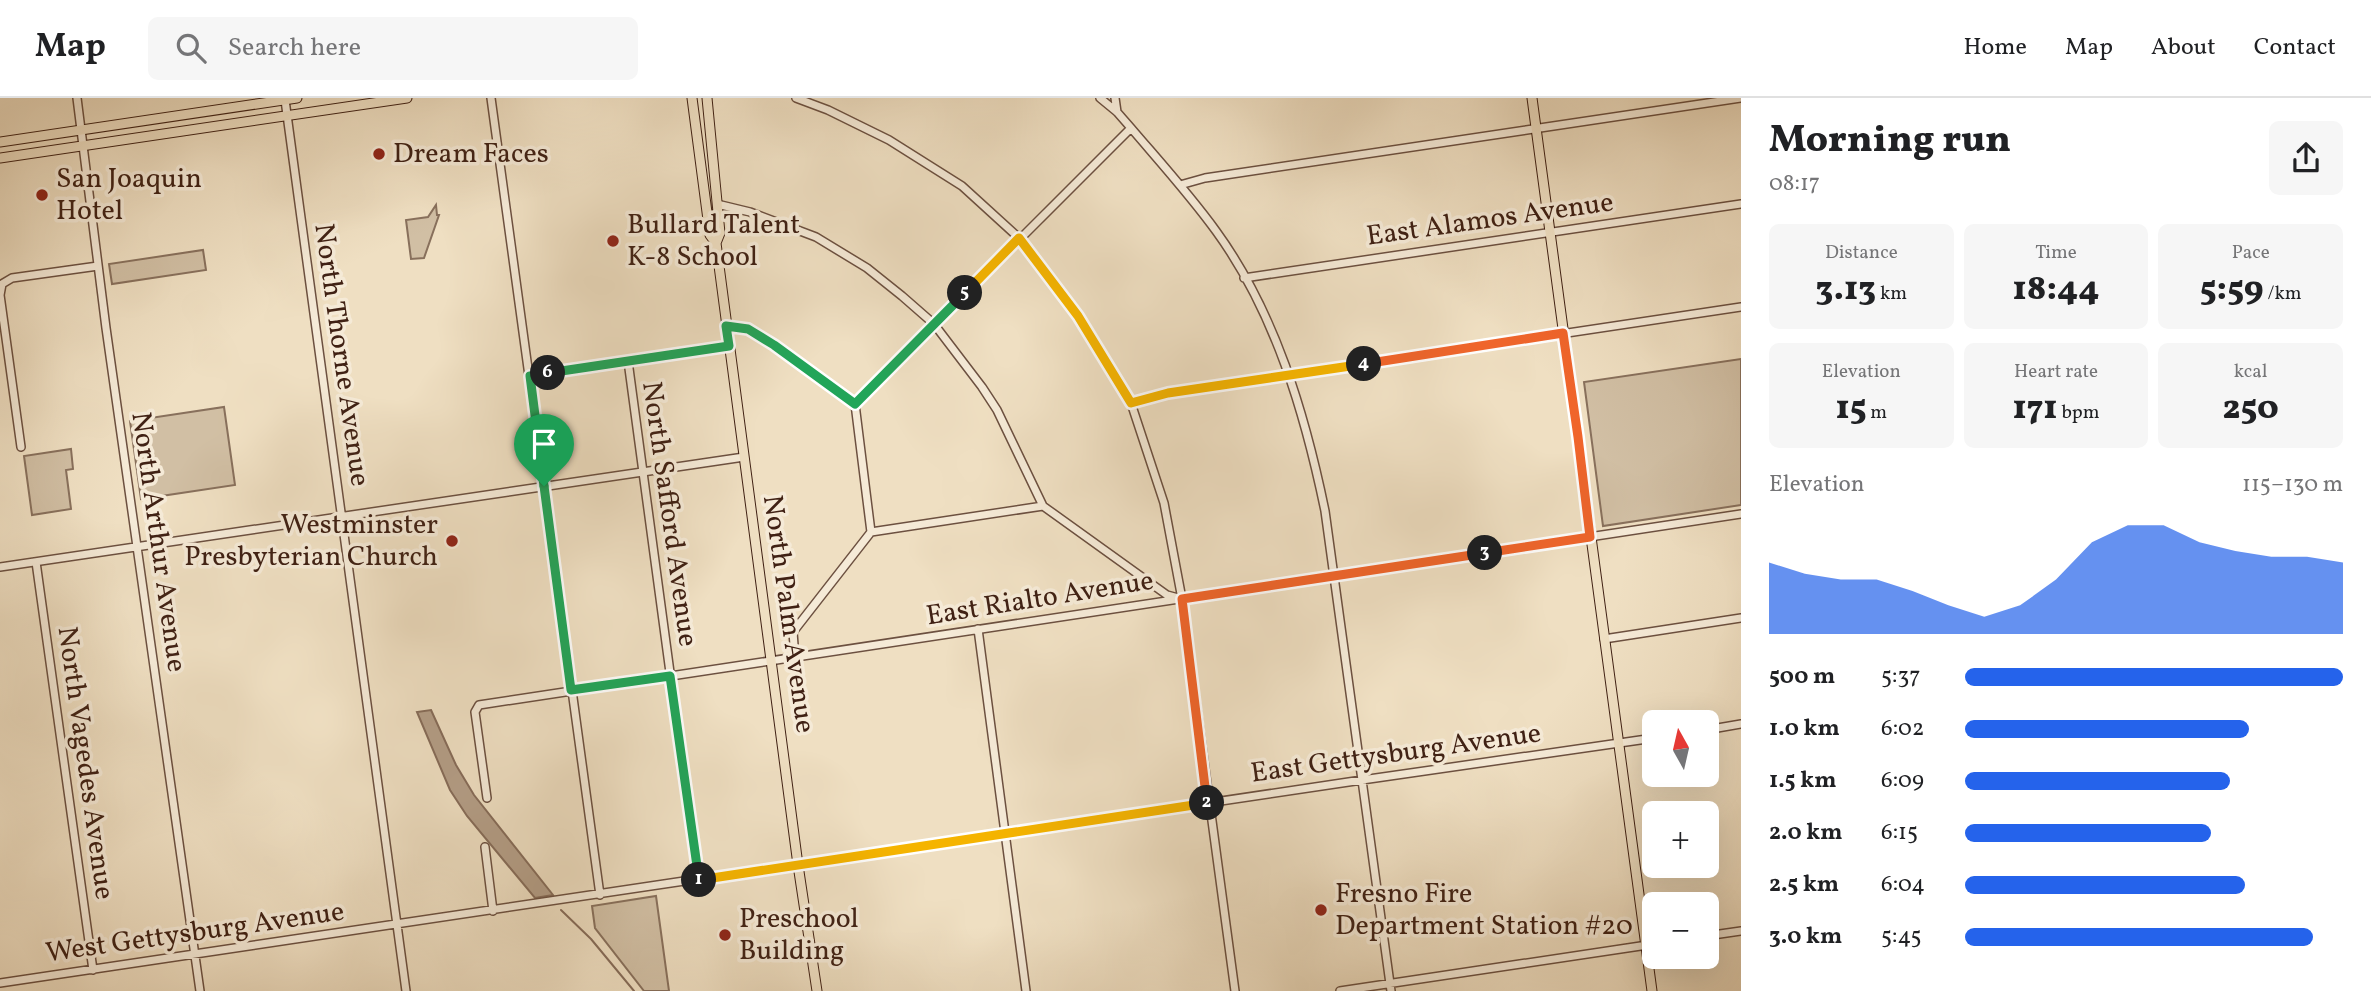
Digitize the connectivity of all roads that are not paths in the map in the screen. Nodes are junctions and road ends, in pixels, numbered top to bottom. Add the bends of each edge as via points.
1 (77, 98) edge
2 (297, 98) edge
3 (407, 98) edge
4 (491, 98) edge
5 (692, 98) edge
6 (707, 98) edge
7 (796, 98) edge
8 (1100, 98) edge
9 (1115, 98) edge
10 (1532, 98) edge
11 (1740, 98) edge
12 (285, 100) junction
13 (1741, 109) edge
14 (1117, 112) junction
15 (287, 116) junction
16 (1131, 128) junction
17 (1535, 128) junction
18 (81, 130) junction
19 (0, 142) edge
20 (83, 146) junction
21 (0, 158) edge
22 (1180, 185) junction
23 (717, 204) junction
24 (1741, 204) edge
25 (1551, 233) junction
26 (1019, 238) junction
27 (716, 243) junction
28 (98, 266) junction
29 (1244, 278) junction
30 (2, 284) edge
31 (1741, 307) edge
32 (934, 324) junction
33 (726, 326) junction
34 (1563, 333) junction
35 (729, 346) junction
36 (4, 350) edge
37 (628, 361) junction
38 (1288, 375) junction
39 (530, 376) junction
40 (1131, 403) junction
41 (855, 404) junction
42 (21, 447) dead end
43 (744, 457) junction
44 (642, 472) junction
45 (544, 486) junction
46 (1043, 506) junction
47 (1741, 514) edge
48 (341, 516) junction
49 (871, 532) junction
50 (1590, 537) junction
51 (138, 546) junction
52 (36, 562) junction
53 (0, 567) edge
54 (1335, 577) junction
55 (1182, 599) junction
56 (1741, 618) edge
57 (978, 629) junction
58 (1604, 639) junction
59 (795, 658) junction
60 (772, 661) junction
61 (670, 676) junction
62 (571, 690) junction
63 (1741, 724) edge
64 (1719, 728) edge
65 (1642, 740) edge
66 (1619, 744) junction
67 (1362, 780) junction
68 (487, 797) dead end
69 (1208, 803) junction
70 (1006, 834) junction
71 (485, 847) dead end
72 (798, 865) junction
73 (698, 880) junction
74 (1642, 892) edge
75 (600, 895) junction
76 (493, 911) junction
77 (397, 924) junction
78 (1741, 931) edge
79 (1719, 934) edge
80 (1642, 945) edge
81 (196, 955) junction
82 (1651, 969) edge
83 (93, 970) junction
84 (0, 983) edge
85 (1390, 987) edge
86 (200, 991) edge
87 (406, 991) edge
88 (817, 991) edge
89 (1026, 991) edge
90 (1235, 991) edge
91 (1340, 991) edge
92 (1652, 991) edge

1 - 18 street, North Arthur Avenue
2 - 12 main road
3 - 15 main road
4 - 39 street
5 - 27 main road, North Palm Avenue via 710,235
6 - 23 main road, North Palm Avenue
7 - 26 street via 890,140 962,186
8 - 14 street
9 - 14 street
10 - 17 main road
11 - 13 street
11 - 17 street
12 - 15 street, North Thorne Avenue
12 - 18 main road
14 - 16 street
15 - 20 main road
15 - 48 street, North Thorne Avenue
16 - 22 street
16 - 26 street
17 - 22 street via 1205,177
17 - 25 main road
18 - 19 main road
18 - 20 street, North Arthur Avenue
20 - 21 main road
20 - 28 street, North Arthur Avenue
22 - 29 street via 1217,232
23 - 27 main road, North Palm Avenue via 720,233
23 - 32 street via 830,244
24 - 25 street, East Alamos Avenue
25 - 29 street, East Alamos Avenue
25 - 34 main road
26 - 32 street
26 - 40 street via 1078,316
27 - 33 main road, North Palm Avenue
28 - 30 street via 12,278
28 - 51 street, North Arthur Avenue
29 - 38 street
30 - 36 street
31 - 34 street
32 - 41 street
32 - 46 street via 997,410
33 - 35 main road, North Palm Avenue
33 - 41 street via 748,329 765,339
34 - 38 street
34 - 50 main road
35 - 37 street
35 - 43 main road, North Palm Avenue
36 - 42 street
37 - 39 street
37 - 44 street, North Safford Avenue
38 - 40 street
38 - 54 street via 1315,459
39 - 45 street
40 - 55 street via 1164,503
41 - 49 street
43 - 44 street
43 - 60 main road, North Palm Avenue
44 - 45 street
44 - 61 street, North Safford Avenue
45 - 48 street
45 - 62 street
46 - 49 street
46 - 55 street via 1167,595
47 - 50 street, East Rialto Avenue
48 - 51 street
48 - 77 street, North Thorne Avenue
49 - 59 street via 793,632
50 - 54 street, East Rialto Avenue
50 - 58 main road
51 - 52 street
51 - 81 street, North Arthur Avenue
52 - 53 street
52 - 83 street, North Vagedes Avenue
54 - 55 street, East Rialto Avenue
54 - 67 street
55 - 57 street, East Rialto Avenue
55 - 69 street
56 - 58 street
57 - 59 street, East Rialto Avenue
57 - 70 street
58 - 66 main road
59 - 60 street, East Rialto Avenue
60 - 61 street, East Rialto Avenue
60 - 72 main road, North Palm Avenue
61 - 62 street, East Rialto Avenue
61 - 73 street, North Safford Avenue
62 - 68 street, East Rialto Avenue via 479,705 475,712
62 - 75 street
63 - 64 street
65 - 66 street, East Gettysburg Avenue
66 - 67 street, East Gettysburg Avenue
66 - 74 main road
67 - 69 street, East Gettysburg Avenue
67 - 85 street
69 - 70 street, East Gettysburg Avenue
69 - 90 street
70 - 72 street, East Gettysburg Avenue
70 - 89 street
71 - 76 street
72 - 73 street, East Gettysburg Avenue
72 - 88 main road, North Palm Avenue
73 - 75 street, East Gettysburg Avenue
75 - 76 street, East Gettysburg Avenue
76 - 77 street, East Gettysburg Avenue
77 - 81 street, West Gettysburg Avenue
77 - 87 street, North Thorne Avenue
78 - 79 street
80 - 85 street
81 - 83 street, West Gettysburg Avenue
81 - 86 street, North Arthur Avenue
82 - 92 main road
83 - 84 street, West Gettysburg Avenue
85 - 91 street

